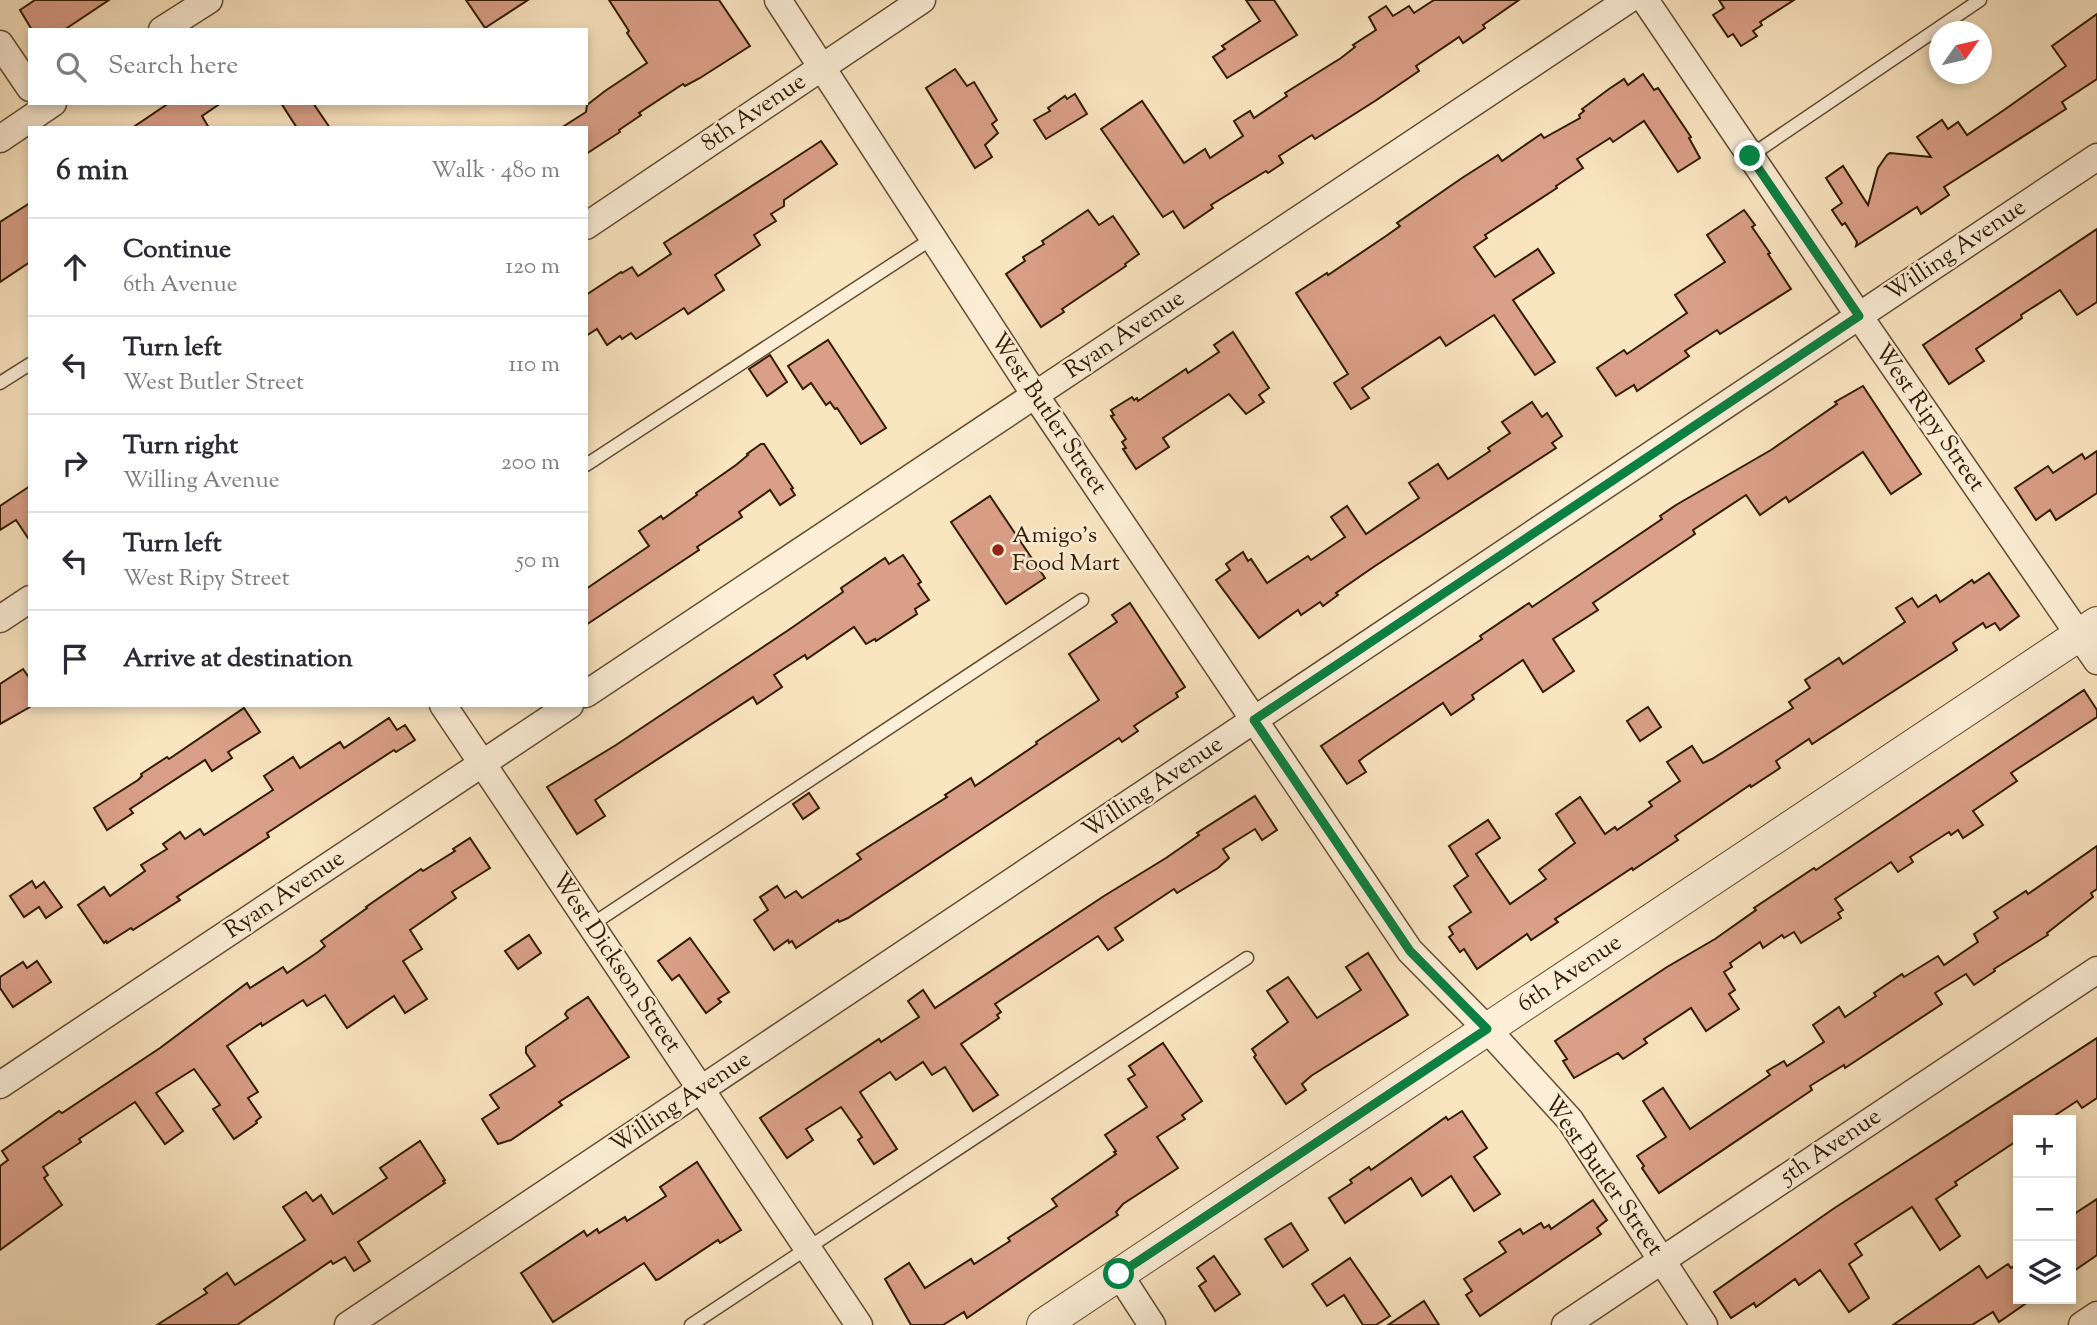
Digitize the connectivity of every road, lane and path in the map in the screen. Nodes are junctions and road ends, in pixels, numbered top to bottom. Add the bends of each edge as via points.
1 (209, 0) edge
2 (778, 0) edge
3 (922, 0) edge
4 (1628, 0) edge
5 (1645, 0) edge
6 (1980, 0) edge
7 (165, 28) edge
8 (0, 44) edge
9 (822, 67) junction
10 (28, 83) edge
11 (45, 106) edge
12 (0, 139) edge
13 (1750, 156) junction
14 (2097, 157) edge
15 (588, 225) edge
16 (933, 238) junction
17 (1859, 316) junction
18 (28, 364) edge
19 (0, 383) edge
20 (1035, 395) junction
21 (588, 464) edge
22 (28, 600) edge
23 (1082, 600) dead end
24 (0, 619) edge
25 (2088, 629) edge
26 (2097, 661) edge
27 (588, 693) edge
28 (444, 707) edge
29 (567, 707) edge
30 (1254, 720) junction
31 (482, 764) junction
32 (591, 925) junction
33 (1247, 958) dead end
34 (2097, 970) edge
35 (1487, 1029) junction
36 (0, 1084) edge
37 (701, 1090) junction
38 (807, 1247) junction
39 (1662, 1260) junction
40 (1119, 1274) junction
41 (2097, 1315) edge
42 (348, 1325) edge
43 (691, 1325) edge
44 (859, 1325) edge
45 (1043, 1325) edge
46 (1152, 1325) edge
47 (1565, 1325) edge
48 (1704, 1325) edge
49 (2082, 1325) edge

1 - 7 street
2 - 9 street, West Butler Street
3 - 9 street, 8th Avenue
4 - 20 street, Ryan Avenue
5 - 13 street, West Ripy Street
6 - 13 lane
8 - 10 street
9 - 15 street, 8th Avenue
9 - 16 street, West Butler Street
11 - 12 street
13 - 17 street, West Ripy Street
14 - 17 street, Willing Avenue
16 - 20 street, West Butler Street
16 - 21 lane
17 - 25 street, West Ripy Street
17 - 30 street, Willing Avenue
18 - 19 lane
20 - 27 street, Ryan Avenue
20 - 30 street, West Butler Street
22 - 24 street
23 - 32 lane
25 - 26 street, West Ripy Street
25 - 35 street, 6th Avenue
28 - 31 street, West Dickson Street
29 - 31 street, Ryan Avenue
30 - 35 street, West Butler Street via 1410,951
30 - 37 street, Willing Avenue
31 - 32 street, West Dickson Street
31 - 36 street, Ryan Avenue
32 - 37 street, West Dickson Street
33 - 38 lane
34 - 39 street, 5th Avenue
35 - 39 street, West Butler Street via 1570,1120
35 - 40 street, 6th Avenue
37 - 38 street, West Dickson Street
37 - 42 street, Willing Avenue
38 - 43 lane
38 - 44 street, West Dickson Street
39 - 47 street, 5th Avenue
39 - 48 street, West Butler Street
40 - 45 street, 6th Avenue
40 - 46 street
41 - 49 street

